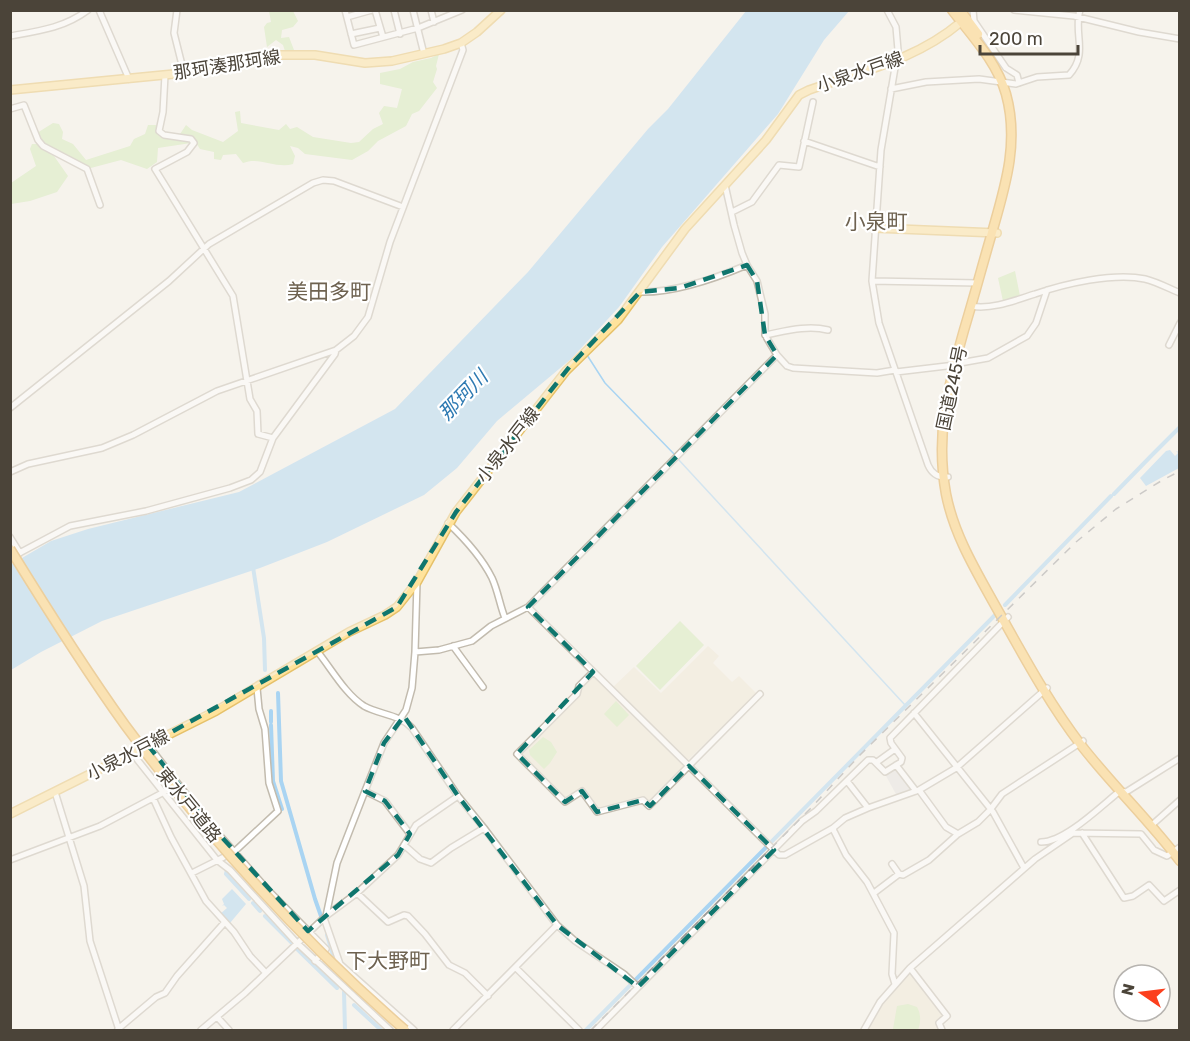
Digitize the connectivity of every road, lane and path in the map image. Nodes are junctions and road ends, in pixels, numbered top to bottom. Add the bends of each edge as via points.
1 (88, 10) edge
2 (99, 10) edge
3 (177, 10) edge
4 (374, 10) edge
5 (394, 10) edge
6 (413, 10) edge
7 (431, 10) edge
8 (462, 10) edge
9 (501, 10) edge
10 (887, 10) edge
11 (952, 10) edge
12 (960, 10) edge
13 (973, 10) edge
14 (1014, 10) edge
15 (451, 13) edge
16 (346, 14) edge
17 (1079, 14) edge
18 (434, 22) junction
19 (961, 22) junction
20 (380, 28) junction
21 (418, 28) junction
22 (351, 34) junction
23 (400, 34) junction
24 (10, 36) edge
25 (383, 38) junction
26 (1179, 39) edge
27 (461, 42) junction
28 (424, 54) junction
29 (896, 62) junction
30 (184, 73) junction
31 (165, 75) junction
32 (129, 79) junction
33 (1004, 83) junction
34 (1020, 83) junction
35 (10, 90) edge
36 (891, 90) junction
37 (813, 102) dead end
38 (10, 109) edge
39 (804, 141) junction
40 (880, 167) junction
41 (726, 185) junction
42 (100, 205) dead end
43 (404, 207) junction
44 (732, 212) junction
45 (875, 228) junction
46 (994, 232) junction
47 (204, 248) junction
48 (747, 266) junction
49 (872, 281) junction
50 (978, 283) junction
51 (1047, 290) junction
52 (640, 292) junction
53 (1179, 292) edge
54 (974, 307) junction
55 (1179, 323) edge
56 (828, 330) dead end
57 (765, 335) junction
58 (1169, 345) dead end
59 (336, 350) junction
60 (777, 355) junction
61 (958, 364) junction
62 (896, 371) junction
63 (248, 381) junction
64 (10, 408) edge
65 (273, 438) junction
66 (10, 472) edge
67 (946, 477) junction
68 (448, 524) junction
69 (10, 537) edge
70 (10, 549) edge
71 (20, 553) junction
72 (10, 559) edge
73 (417, 582) junction
74 (528, 607) junction
75 (505, 618) junction
76 (1006, 619) junction
77 (453, 646) junction
78 (317, 651) junction
79 (416, 652) junction
80 (593, 672) junction
81 (483, 687) dead end
82 (257, 688) junction
83 (1046, 689) junction
84 (760, 694) dead end
85 (914, 713) junction
86 (402, 719) junction
87 (1082, 742) junction
88 (148, 745) junction
89 (895, 748) junction
90 (132, 753) junction
91 (1179, 759) edge
92 (877, 762) junction
93 (896, 765) junction
94 (689, 766) junction
95 (956, 768) junction
96 (847, 781) junction
97 (179, 786) junction
98 (365, 790) junction
99 (918, 790) junction
100 (55, 792) junction
101 (164, 792) junction
102 (1123, 792) junction
103 (458, 796) junction
104 (153, 798) junction
105 (1179, 800) edge
106 (867, 808) junction
107 (990, 811) junction
108 (10, 814) edge
109 (1154, 824) junction
110 (484, 828) junction
111 (833, 828) junction
112 (1069, 833) junction
113 (1083, 833) junction
114 (410, 834) junction
115 (958, 834) junction
116 (70, 838) junction
117 (1041, 842) dead end
118 (404, 845) junction
119 (770, 846) junction
120 (1177, 851) edge
121 (234, 852) junction
122 (10, 860) edge
123 (218, 860) junction
124 (1179, 861) edge
125 (892, 864) dead end
126 (1024, 868) junction
127 (192, 873) junction
128 (899, 874) junction
129 (1179, 890) edge
130 (357, 893) junction
131 (874, 893) junction
132 (324, 918) junction
133 (225, 922) junction
134 (557, 925) junction
135 (308, 931) junction
136 (296, 942) junction
137 (315, 961) junction
138 (516, 968) junction
139 (909, 968) junction
140 (266, 973) junction
141 (360, 983) junction
142 (635, 984) junction
143 (895, 984) junction
144 (351, 995) junction
145 (488, 996) junction
146 (218, 1018) junction
147 (118, 1030) edge
148 (201, 1030) edge
149 (230, 1030) edge
150 (390, 1030) edge
151 (396, 1030) edge
152 (405, 1030) edge
153 (414, 1030) edge
154 (453, 1030) edge
155 (579, 1030) edge
156 (596, 1030) edge
157 (864, 1030) edge
158 (942, 1030) edge

1 - 24 street via 75,20 46,30
2 - 32 street
3 - 30 street via 174,33
4 - 16 street
4 - 20 street
5 - 23 street
6 - 21 street
7 - 18 street
8 - 15 street
9 - 27 main road, 那珂湊那珂線
10 - 29 street via 896,27
11 - 19 highway, 国道245号
12 - 33 highway, 国道245号 via 985,44
13 - 34 street via 974,21
14 - 17 street
15 - 18 street
16 - 22 street
17 - 26 street
17 - 34 street via 1080,46 1075,68 1066,76
18 - 21 street
19 - 29 main road, 小泉水戸線
19 - 33 highway, 国道245号
20 - 22 street
20 - 25 street
21 - 23 street
21 - 28 street
22 - 25 street via 354,45
23 - 25 street
27 - 28 main road, 那珂湊那珂線
27 - 43 street via 463,50
28 - 30 main road, 那珂湊那珂線 via 365,63 271,55
29 - 36 street
29 - 41 main road, 小泉水戸線 via 801,93
30 - 31 main road, 那珂湊那珂線
31 - 32 main road, 那珂湊那珂線
31 - 47 street via 159,131 194,143 187,152 155,169
32 - 35 main road, 那珂湊那珂線
33 - 34 street
33 - 36 street via 979,79 926,82
33 - 46 highway, 国道245号 via 1016,122 1016,154
36 - 40 street
37 - 39 street
38 - 42 street via 24,105 43,146 87,170
39 - 40 street
39 - 44 street via 799,167 779,165 752,202
40 - 45 street
41 - 44 street
41 - 52 main road, 小泉水戸線 via 685,229
43 - 47 street via 323,180
43 - 59 street via 368,317 354,336
44 - 48 street
45 - 46 main road
45 - 49 street
46 - 50 highway, 国道245号
46 - 54 highway, 国道245号
47 - 63 street via 233,296
47 - 64 street via 169,281
48 - 52 street via 680,288
48 - 57 street via 758,281
49 - 50 street
49 - 62 street via 879,323
50 - 54 highway, 国道245号
51 - 53 street via 1134,277
51 - 54 street
51 - 61 street via 1027,336 988,358
52 - 68 main road, 小泉水戸線 via 560,379
54 - 61 highway, 国道245号
55 - 58 street
56 - 57 street via 817,327
57 - 60 street
59 - 63 street
59 - 65 street
60 - 62 street via 792,368 877,374
60 - 74 street
61 - 62 street
61 - 67 highway, 国道245号 via 948,414
62 - 67 street via 928,465 933,473
63 - 65 street via 250,399 257,411 258,434
63 - 66 street via 217,391 102,448 28,464
65 - 71 street via 258,476 245,483 146,511 70,526
67 - 76 highway, 国道245号 via 965,539
68 - 73 main road, 小泉水戸線
68 - 75 street via 484,564
69 - 71 street
70 - 152 highway, 東水戸道路, bridge via 107,699 194,812 297,928
71 - 72 street
72 - 151 highway, 東水戸道路, bridge via 103,703 171,793 269,907
73 - 78 main road, 小泉水戸線 via 392,611
73 - 79 street
74 - 75 street
74 - 80 street
75 - 77 street via 472,641
76 - 83 highway, 国道245号
76 - 85 street
77 - 79 street
77 - 81 street
78 - 82 main road, 小泉水戸線
78 - 86 street via 356,700
79 - 86 street
80 - 94 street
80 - 94 street via 579,686 577,694 517,754 565,802 582,792 597,812 643,800 650,806
82 - 88 main road, 小泉水戸線
82 - 121 street via 269,783 278,811
83 - 87 highway, 国道245号
83 - 95 street
84 - 94 street
85 - 89 street via 890,738
85 - 95 street
86 - 98 street via 384,743
86 - 103 street
87 - 102 highway, 国道245号
87 - 107 street via 1002,794
88 - 90 main road, 小泉水戸線
88 - 97 street
89 - 92 street
89 - 93 street via 902,760
90 - 100 main road, 小泉水戸線
90 - 101 street
91 - 102 street
92 - 93 street via 885,772
92 - 96 street via 868,760
93 - 99 street
94 - 119 street
95 - 99 street
95 - 107 street
96 - 106 street
96 - 119 street
97 - 101 street
97 - 121 street
98 - 114 street via 385,801
98 - 132 street via 337,863
99 - 106 street
99 - 115 street via 946,827
100 - 108 main road, 小泉水戸線
100 - 116 street
101 - 104 street
101 - 123 street
102 - 109 highway, 国道245号
102 - 112 street
102 - 120 highway, 国道245号
103 - 110 street
103 - 114 street via 421,821
104 - 116 street
104 - 127 street
105 - 109 street
106 - 111 street
107 - 115 street
107 - 126 street
109 - 120 highway, 国道245号
110 - 118 street via 431,863
110 - 134 street
111 - 119 street via 782,856
111 - 131 street via 846,855
112 - 113 street
112 - 117 street
112 - 126 street
113 - 120 street via 1141,834 1162,855
113 - 129 street via 1124,898 1149,885 1164,901
114 - 118 street
115 - 128 street via 929,860
116 - 122 street
116 - 147 street via 84,886 90,941
118 - 130 street
119 - 142 street
120 - 124 highway, 国道245号
121 - 123 street
121 - 135 street
123 - 127 street
123 - 136 street
125 - 128 street
126 - 139 street
127 - 133 street via 211,908
128 - 131 street
130 - 132 street
130 - 145 street via 388,922 408,916 449,964 465,973
131 - 143 street via 894,933
132 - 135 street
132 - 141 street via 340,964
133 - 140 street
133 - 147 street via 165,993
134 - 138 street
134 - 142 street
135 - 136 street
135 - 137 street via 326,950
136 - 137 street
136 - 140 street
137 - 144 street
138 - 145 street
138 - 155 street
139 - 143 street
139 - 158 street via 947,1016 939,1023
140 - 146 street
141 - 144 street
141 - 153 street
142 - 156 street
143 - 157 street
144 - 150 street
145 - 154 street
146 - 148 street
146 - 149 street

